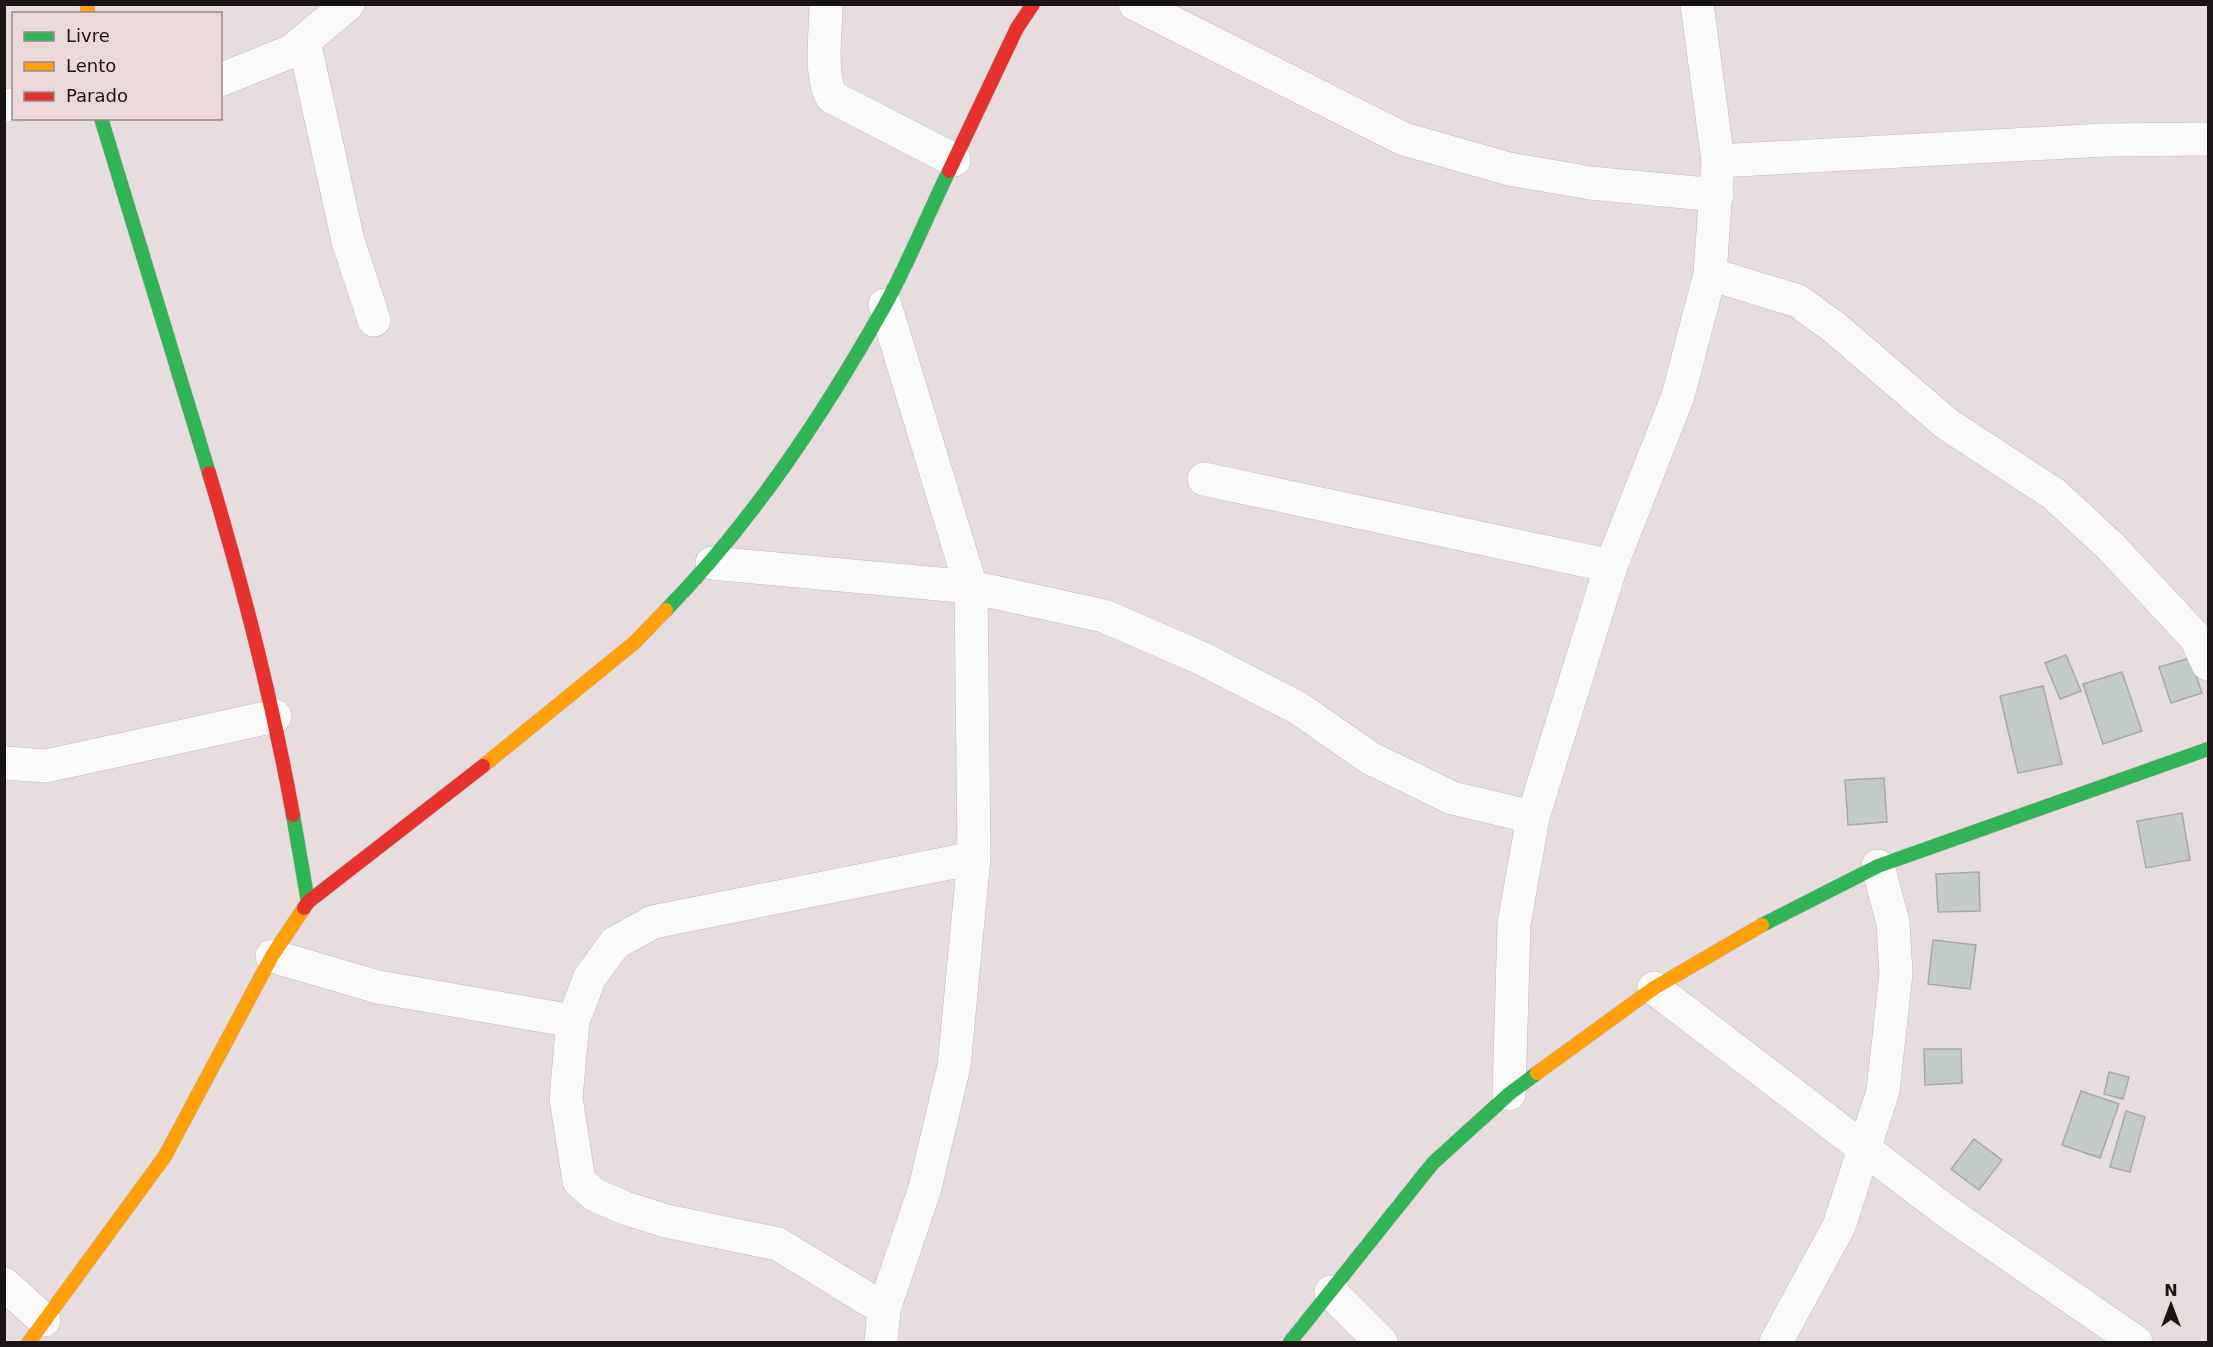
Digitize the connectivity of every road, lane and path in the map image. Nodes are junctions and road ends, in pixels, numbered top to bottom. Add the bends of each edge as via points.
1 (348, 4) edge
2 (826, 4) edge
3 (1033, 4) edge
4 (1135, 4) edge
5 (1697, 4) edge
6 (304, 41) junction
7 (222, 79) edge
8 (101, 120) edge
9 (2208, 139) edge
10 (954, 160) junction
11 (1718, 161) junction
12 (1717, 195) junction
13 (1710, 274) junction
14 (885, 306) junction
15 (374, 320) dead end
16 (1204, 479) dead end
17 (712, 563) junction
18 (1611, 566) junction
19 (971, 587) junction
20 (2208, 664) edge
21 (275, 716) junction
22 (2208, 749) edge
23 (4, 763) edge
24 (1533, 818) junction
25 (974, 858) junction
26 (1878, 866) junction
27 (308, 902) junction
28 (272, 956) junction
29 (1654, 988) junction
30 (573, 1021) junction
31 (1509, 1094) junction
32 (1866, 1148) junction
33 (4, 1284) edge
34 (1331, 1292) junction
35 (884, 1309) junction
36 (37, 1331) edge
37 (881, 1342) edge
38 (1290, 1342) edge
39 (1381, 1342) edge
40 (1776, 1342) edge
41 (2136, 1342) edge

1 - 6 street
2 - 10 street via 825,76 832,97
3 - 10 street via 1017,28
4 - 12 street via 1404,139 1509,169 1590,183
5 - 11 street
6 - 7 street via 291,51
6 - 15 street via 348,241
8 - 21 street via 242,582
9 - 11 street via 2104,140
10 - 14 street
11 - 12 street
12 - 13 street
13 - 18 street via 1678,396
13 - 20 street via 1798,301 1947,424 2054,494 2111,547 2196,638
14 - 17 street via 809,431
14 - 19 street
16 - 18 street
17 - 19 street
17 - 27 street via 634,644
18 - 24 street
19 - 24 street via 1104,616 1203,659 1277,697 1370,758 1452,798
19 - 25 street
21 - 23 street via 46,766
21 - 27 street
22 - 26 street
24 - 31 street via 1514,924
25 - 30 street via 653,922 615,943 590,977
25 - 35 street via 954,1066 925,1188
26 - 29 street via 1773,919
26 - 32 street via 1893,923 1896,973 1883,1091
27 - 28 street
28 - 30 street via 378,987
28 - 36 street via 165,1156
29 - 31 street
29 - 32 street
30 - 35 street via 566,1098 579,1181 595,1195 666,1221 778,1244
31 - 34 street via 1433,1163
32 - 40 street via 1839,1226
32 - 41 street via 1946,1211
33 - 36 street
34 - 38 street
34 - 39 street
35 - 37 street

